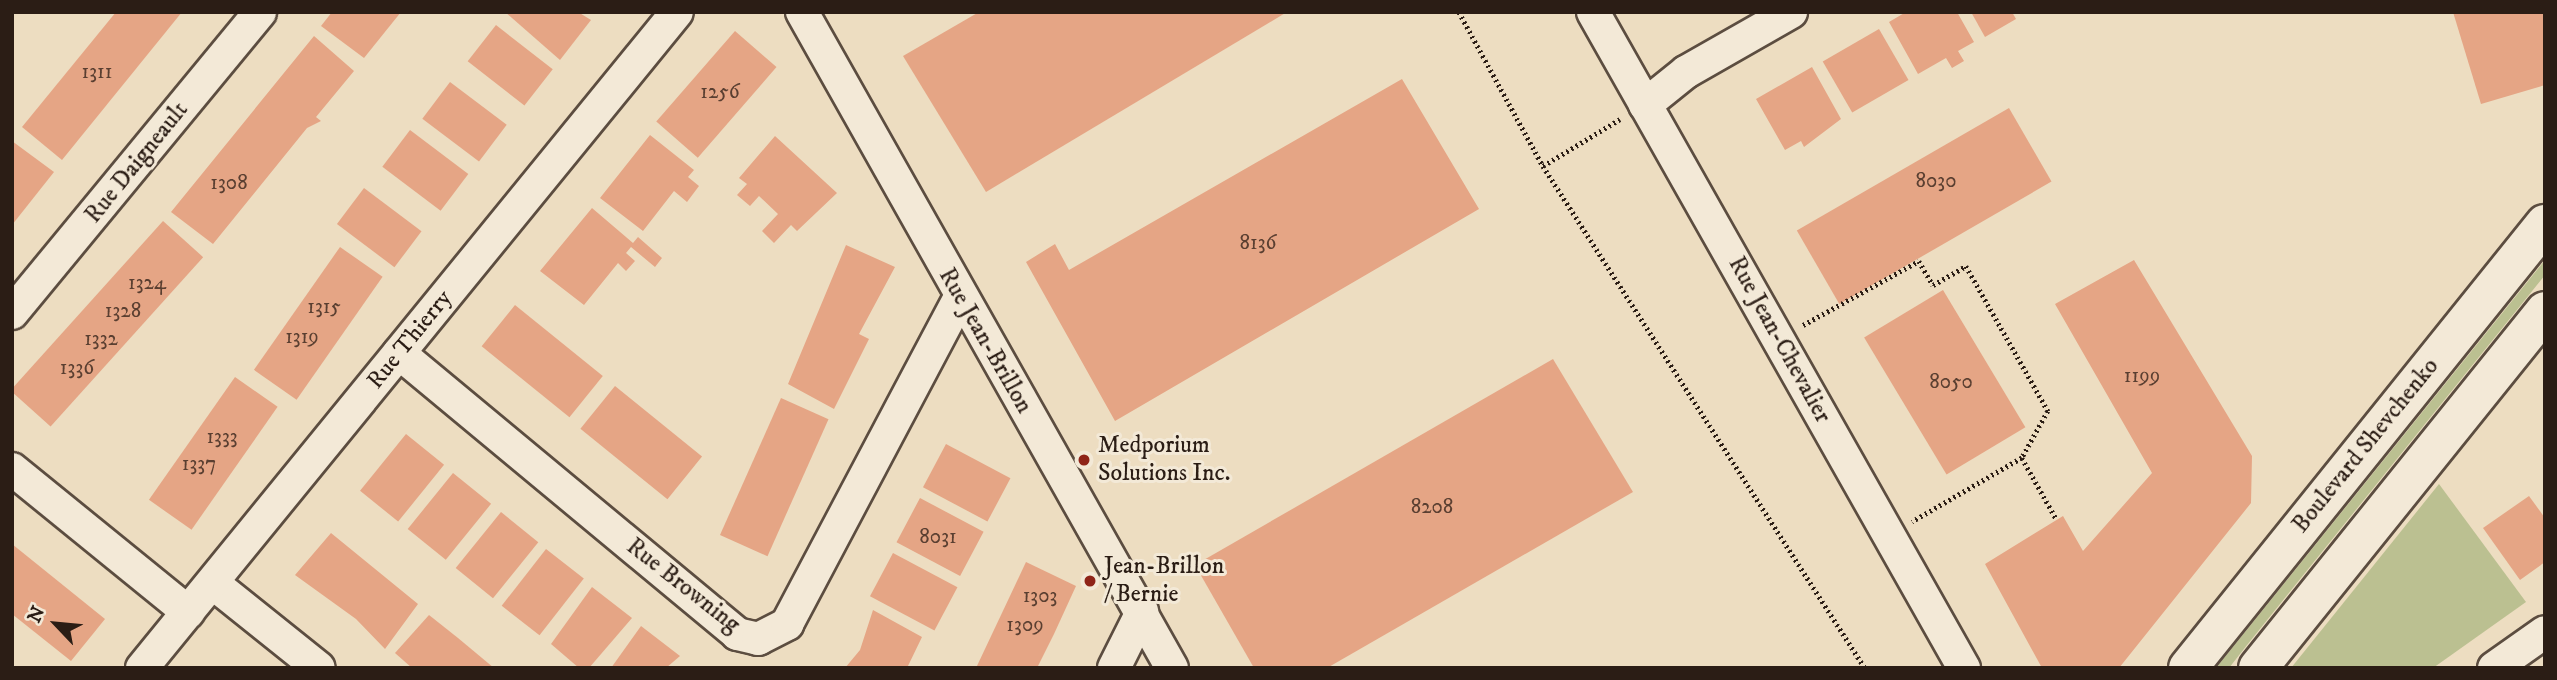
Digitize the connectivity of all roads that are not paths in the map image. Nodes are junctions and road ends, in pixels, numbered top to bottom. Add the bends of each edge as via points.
1 (260, 12) edge
2 (677, 12) edge
3 (802, 12) edge
4 (1593, 12) edge
5 (1791, 12) edge
6 (1645, 104) junction
7 (2545, 224) edge
8 (959, 299) junction
9 (2545, 311) edge
10 (12, 313) edge
11 (399, 353) junction
12 (12, 469) edge
13 (214, 584) junction
14 (188, 612) junction
15 (1142, 612) junction
16 (2545, 632) edge
17 (142, 668) edge
18 (318, 668) edge
19 (1114, 668) edge
20 (1172, 668) edge
21 (1964, 668) edge
22 (2188, 668) edge
23 (2259, 668) edge
24 (2494, 668) edge

1 - 10 street, Rue Daigneault
2 - 11 street, Rue Thierry
3 - 8 street, Rue Jean-Brillon
4 - 6 street, Rue Jean-Chevalier
5 - 6 street via 1686,72
6 - 21 street, Rue Jean-Chevalier
7 - 22 street, Boulevard Shevchenko
8 - 11 street, Rue Browning via 787,624 758,639 737,634
8 - 15 street, Rue Jean-Brillon
9 - 23 street
11 - 13 street, Rue Thierry
12 - 14 street
13 - 14 street, Rue Thierry
13 - 18 street
14 - 17 street, Rue Thierry
15 - 19 street
15 - 20 street, Rue Jean-Brillon
16 - 24 street

